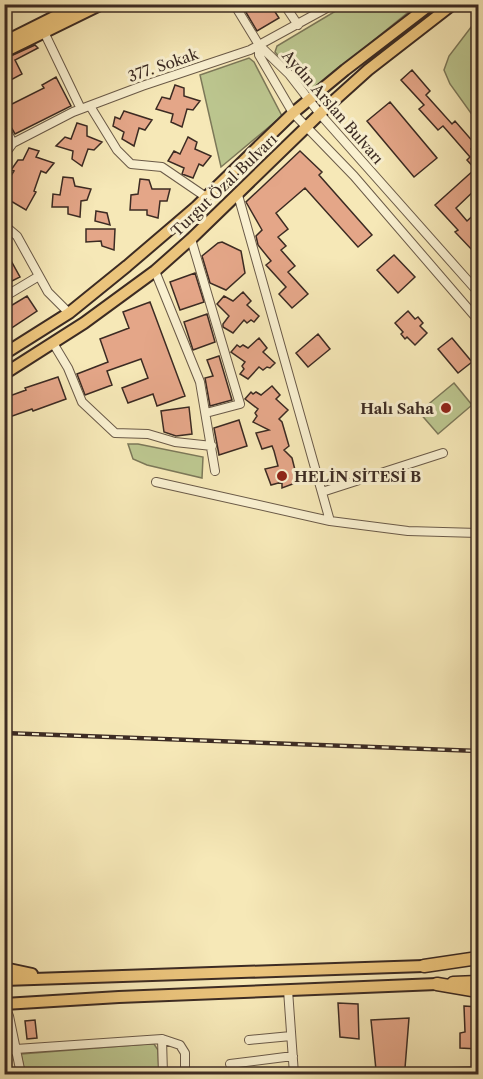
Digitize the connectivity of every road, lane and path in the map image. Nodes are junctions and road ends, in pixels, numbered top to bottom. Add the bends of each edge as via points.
1 (102, 4) edge
2 (234, 4) edge
3 (284, 4) edge
4 (431, 4) edge
5 (453, 4) edge
6 (76, 6) edge
7 (329, 6) edge
8 (298, 25) junction
9 (44, 32) junction
10 (4, 42) edge
11 (259, 45) junction
12 (4, 52) edge
13 (309, 101) junction
14 (90, 106) junction
15 (81, 109) junction
16 (293, 113) junction
17 (320, 114) junction
18 (4, 126) edge
19 (306, 126) junction
20 (13, 143) junction
21 (4, 155) edge
22 (238, 195) junction
23 (206, 197) junction
24 (4, 225) edge
25 (191, 239) junction
26 (155, 271) junction
27 (39, 276) junction
28 (478, 292) edge
29 (4, 297) edge
30 (69, 313) junction
31 (478, 320) edge
32 (53, 343) junction
33 (4, 354) edge
34 (4, 374) edge
35 (206, 413) junction
36 (212, 446) junction
37 (443, 453) dead end
38 (215, 471) dead end
39 (156, 482) dead end
40 (322, 492) junction
41 (330, 521) junction
42 (478, 533) edge
43 (478, 958) edge
44 (478, 964) edge
45 (424, 966) junction
46 (4, 968) edge
47 (50, 978) junction
48 (4, 980) edge
49 (478, 982) edge
50 (437, 984) junction
51 (288, 990) junction
52 (478, 991) edge
53 (4, 1005) edge
54 (291, 1036) junction
55 (162, 1039) junction
56 (249, 1040) dead end
57 (16, 1049) junction
58 (4, 1053) edge
59 (293, 1056) junction
60 (230, 1064) dead end
61 (478, 1071) edge
62 (21, 1074) edge
63 (163, 1074) edge
64 (185, 1074) edge
65 (294, 1074) edge
66 (393, 1074) edge

1 - 9 main road
2 - 11 street
3 - 8 street
4 - 13 main road
5 - 17 main road, Turgut Özal Bulvarı
6 - 10 main road
7 - 8 street, 377. Sokak
8 - 11 street, 377. Sokak
9 - 12 main road
9 - 15 street
11 - 13 street, Aydın Arslan Bulvarı via 289,74
11 - 14 street, 377. Sokak
11 - 16 street, Aydın Arslan Bulvarı via 259,55
13 - 16 main road, Turgut Özal Bulvarı
13 - 17 street, Aydın Arslan Bulvarı
14 - 15 street, 377. Sokak
14 - 23 street via 117,150 131,164 162,167
15 - 20 street, 377. Sokak
16 - 19 street, Aydın Arslan Bulvarı
16 - 23 main road, Turgut Özal Bulvarı
17 - 19 main road, Turgut Özal Bulvarı
17 - 28 street, Aydın Arslan Bulvarı
18 - 20 street
19 - 22 main road, Turgut Özal Bulvarı
19 - 31 street, Aydın Arslan Bulvarı
20 - 21 street, 377. Sokak
22 - 25 main road, Turgut Özal Bulvarı
22 - 40 street
23 - 30 main road, Turgut Özal Bulvarı
24 - 27 street via 17,236
25 - 26 main road, Turgut Özal Bulvarı
25 - 35 street via 240,404
26 - 32 main road, Turgut Özal Bulvarı
26 - 35 street via 200,382
27 - 29 street
27 - 30 street via 48,292
30 - 33 main road, Turgut Özal Bulvarı
32 - 34 main road, Turgut Özal Bulvarı
32 - 36 street via 82,402 115,433 148,434
35 - 36 street
36 - 38 street
37 - 40 street
39 - 41 street
40 - 41 street
41 - 42 street via 397,530
43 - 45 highway
44 - 45 highway
45 - 47 main road
46 - 47 main road
47 - 48 main road
49 - 50 highway
50 - 51 main road
50 - 52 highway
51 - 53 main road
51 - 54 street
53 - 57 street
54 - 56 street
54 - 59 street
55 - 57 street
55 - 63 street
55 - 64 street via 180,1045 185,1053
57 - 58 street
57 - 62 street
59 - 60 street
59 - 65 street
61 - 66 street

